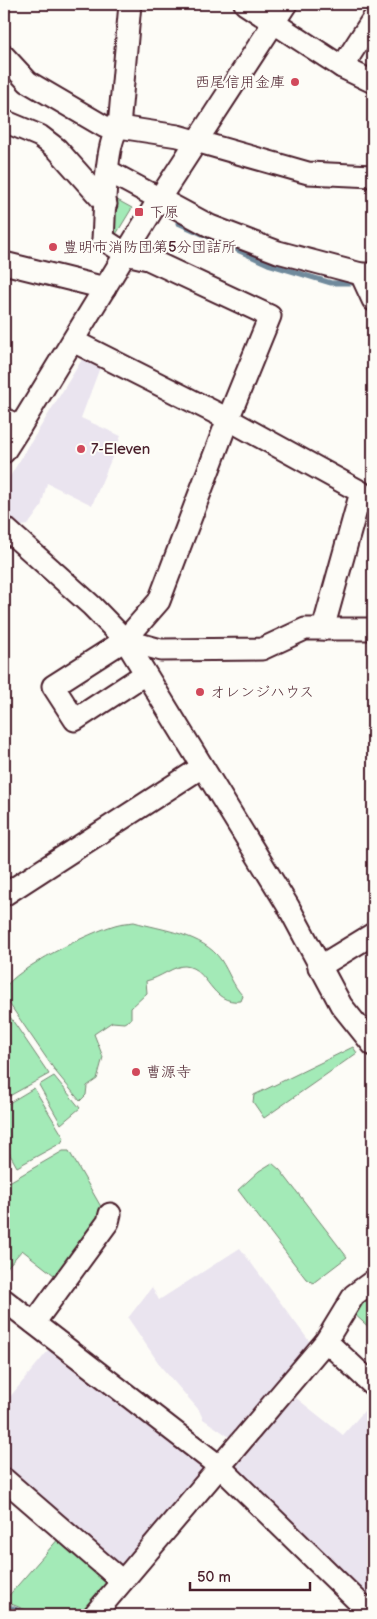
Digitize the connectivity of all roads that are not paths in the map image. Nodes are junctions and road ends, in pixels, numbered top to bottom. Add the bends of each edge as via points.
1 (130, 4) edge
2 (245, 4) edge
3 (286, 4) edge
4 (373, 19) edge
5 (274, 22) junction
6 (4, 56) edge
7 (342, 67) junction
8 (373, 82) edge
9 (4, 121) edge
10 (118, 127) junction
11 (197, 143) junction
12 (108, 171) junction
13 (373, 176) edge
14 (159, 199) junction
15 (106, 204) junction
16 (126, 254) junction
17 (4, 263) edge
18 (368, 285) edge
19 (105, 288) junction
20 (73, 342) junction
21 (228, 419) junction
22 (12, 423) edge
23 (4, 452) edge
24 (4, 528) edge
25 (323, 629) junction
26 (373, 629) edge
27 (125, 640) junction
28 (145, 674) junction
29 (202, 767) junction
30 (4, 895) edge
31 (373, 934) edge
32 (319, 967) junction
33 (373, 1044) edge
34 (110, 1214) dead end
35 (373, 1281) edge
36 (4, 1300) edge
37 (34, 1323) junction
38 (326, 1341) junction
39 (373, 1385) edge
40 (220, 1467) junction
41 (4, 1479) edge
42 (122, 1581) junction
43 (94, 1615) edge
44 (372, 1615) edge

1 - 10 street
2 - 5 street
3 - 5 street
4 - 7 street
5 - 7 street
5 - 11 street
6 - 10 street via 28,82 105,127
7 - 8 street
9 - 15 street via 40,136 58,149
10 - 11 street via 178,136
10 - 12 street via 112,134
11 - 13 street via 308,173
11 - 14 street
12 - 14 street
12 - 15 street
14 - 16 street
14 - 18 street via 210,226
15 - 16 street via 103,239
16 - 19 street
16 - 21 street via 148,259 270,316
17 - 19 street
19 - 20 street
20 - 21 street
20 - 22 street
21 - 25 street via 362,492
21 - 27 street via 160,601
22 - 23 street
24 - 27 street via 92,606
25 - 26 street
25 - 27 street via 305,629 262,649 161,650
27 - 28 street
27 - 28 street via 53,686 75,720
28 - 29 street
29 - 30 street
29 - 32 street via 288,906
31 - 32 street
32 - 33 street via 341,1006
34 - 37 street via 108,1222
35 - 38 street via 354,1294
36 - 37 street
37 - 40 street
38 - 39 street
38 - 40 street
40 - 42 street
40 - 44 street
41 - 42 street
42 - 43 street

